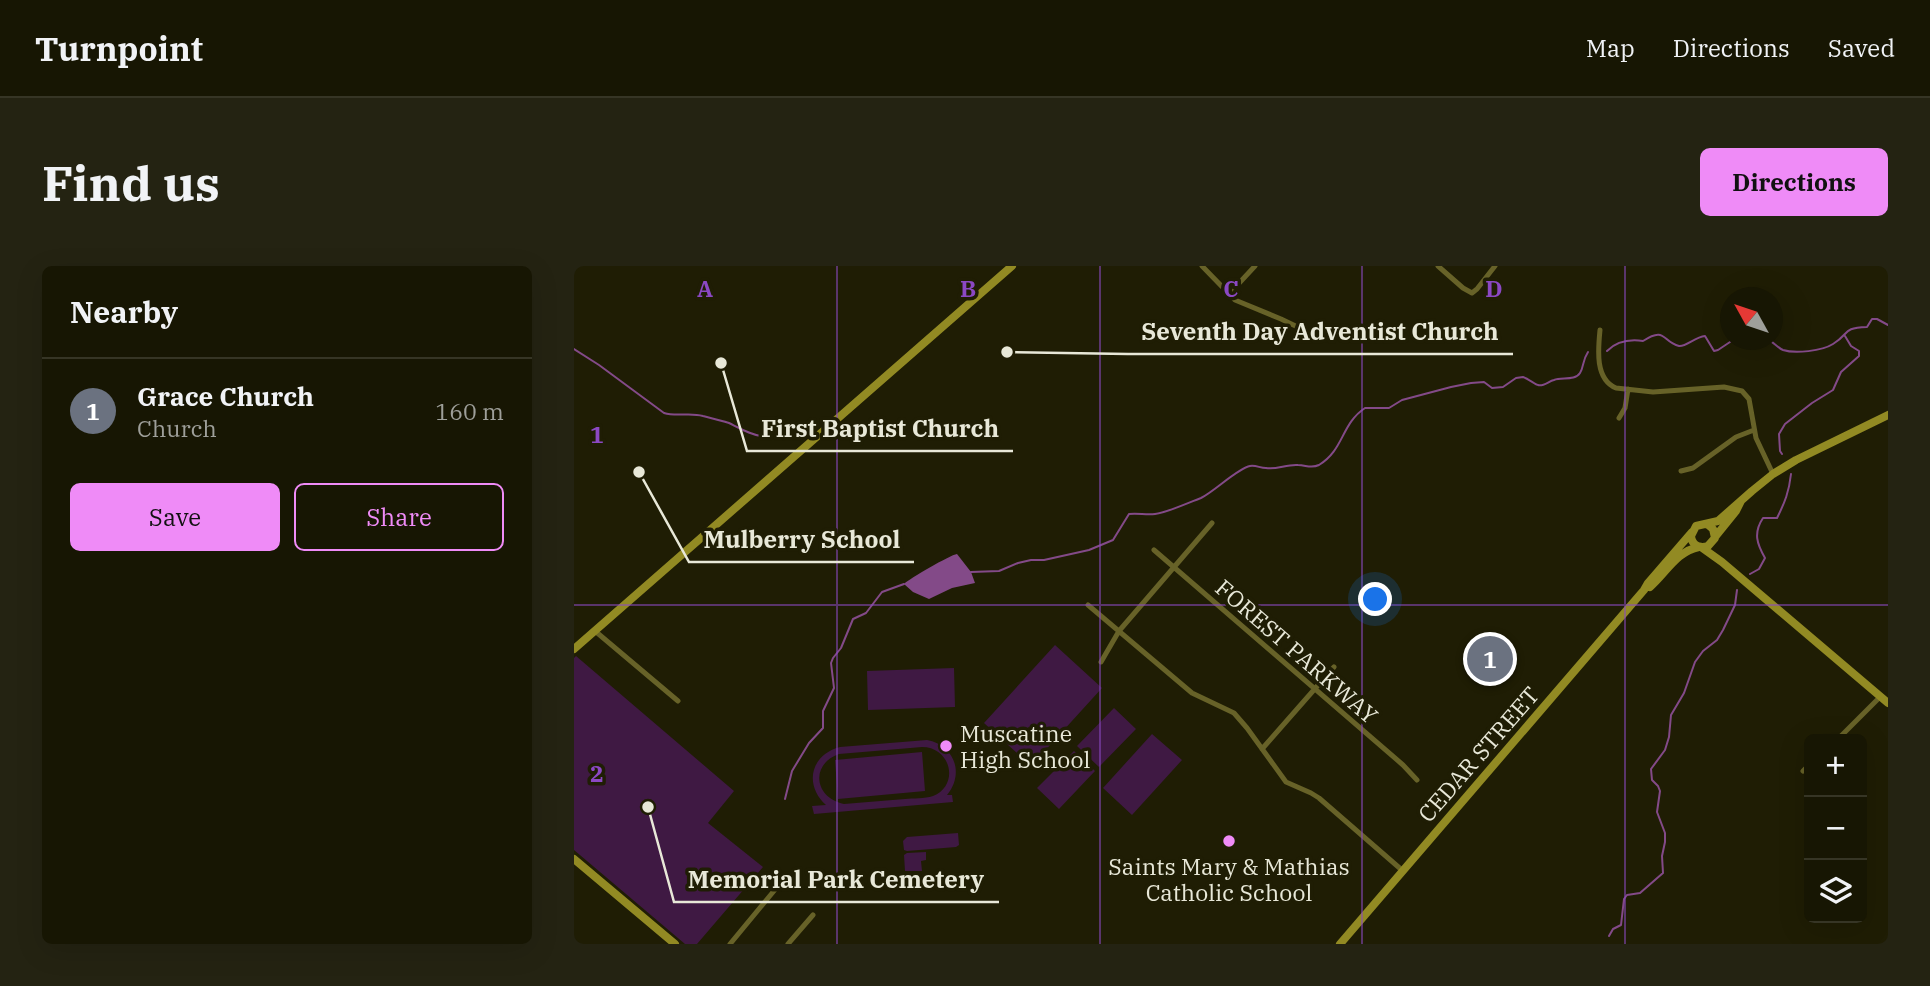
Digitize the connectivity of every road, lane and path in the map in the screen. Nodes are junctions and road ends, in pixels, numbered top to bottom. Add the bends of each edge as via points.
1 (1012, 266) edge
2 (1202, 266) edge
3 (1255, 266) edge
4 (1438, 266) edge
5 (1495, 266) edge
6 (1229, 294) junction
7 (1600, 330) dead end
8 (1306, 331) dead end
9 (1628, 389) junction
10 (1888, 415) edge
11 (1619, 418) dead end
12 (1754, 430) junction
13 (1681, 471) dead end
14 (1773, 474) junction
15 (1741, 501) junction
16 (1212, 523) dead end
17 (1707, 524) junction
18 (1692, 532) junction
19 (1715, 538) junction
20 (1700, 547) junction
21 (1154, 550) dead end
22 (1722, 562) junction
23 (1174, 568) junction
24 (1644, 590) junction
25 (1088, 605) dead end
26 (595, 631) junction
27 (1119, 631) junction
28 (574, 649) edge
29 (1101, 662) dead end
30 (1334, 667) dead end
31 (1315, 689) junction
32 (1880, 697) junction
33 (678, 701) dead end
34 (1888, 704) edge
35 (1843, 734) edge
36 (1262, 749) junction
37 (1417, 780) dead end
38 (574, 859) edge
39 (1403, 871) junction
40 (778, 886) dead end
41 (813, 915) dead end
42 (1342, 943) edge
43 (675, 944) edge
44 (730, 944) edge
45 (788, 944) edge

1 - 26 main road
2 - 6 street
3 - 6 street
4 - 5 street via 1472,293
6 - 8 street
7 - 9 street via 1603,379 1611,386
9 - 11 street
9 - 12 street via 1737,389 1749,399
10 - 14 main road
12 - 13 street
12 - 14 street
14 - 15 main road
15 - 17 main road via 1718,521
15 - 19 main road
16 - 23 street
17 - 18 main road via 1699,524
17 - 19 main road
18 - 20 main road via 1693,542
18 - 24 main road, CEDAR STREET
19 - 20 main road
19 - 22 main road
20 - 22 main road
20 - 24 main road, CEDAR STREET via 1683,554
21 - 23 street, FOREST PARKWAY
22 - 32 main road
23 - 27 street
23 - 31 street, FOREST PARKWAY
24 - 39 main road, CEDAR STREET
25 - 27 street
26 - 28 main road
26 - 33 street
27 - 29 street
27 - 36 street via 1192,693 1234,713
30 - 31 street
31 - 36 street
31 - 37 street, FOREST PARKWAY
32 - 34 main road
32 - 35 street
36 - 39 street via 1286,782 1319,799
38 - 43 main road
39 - 42 main road, CEDAR STREET
40 - 44 street
41 - 45 street

